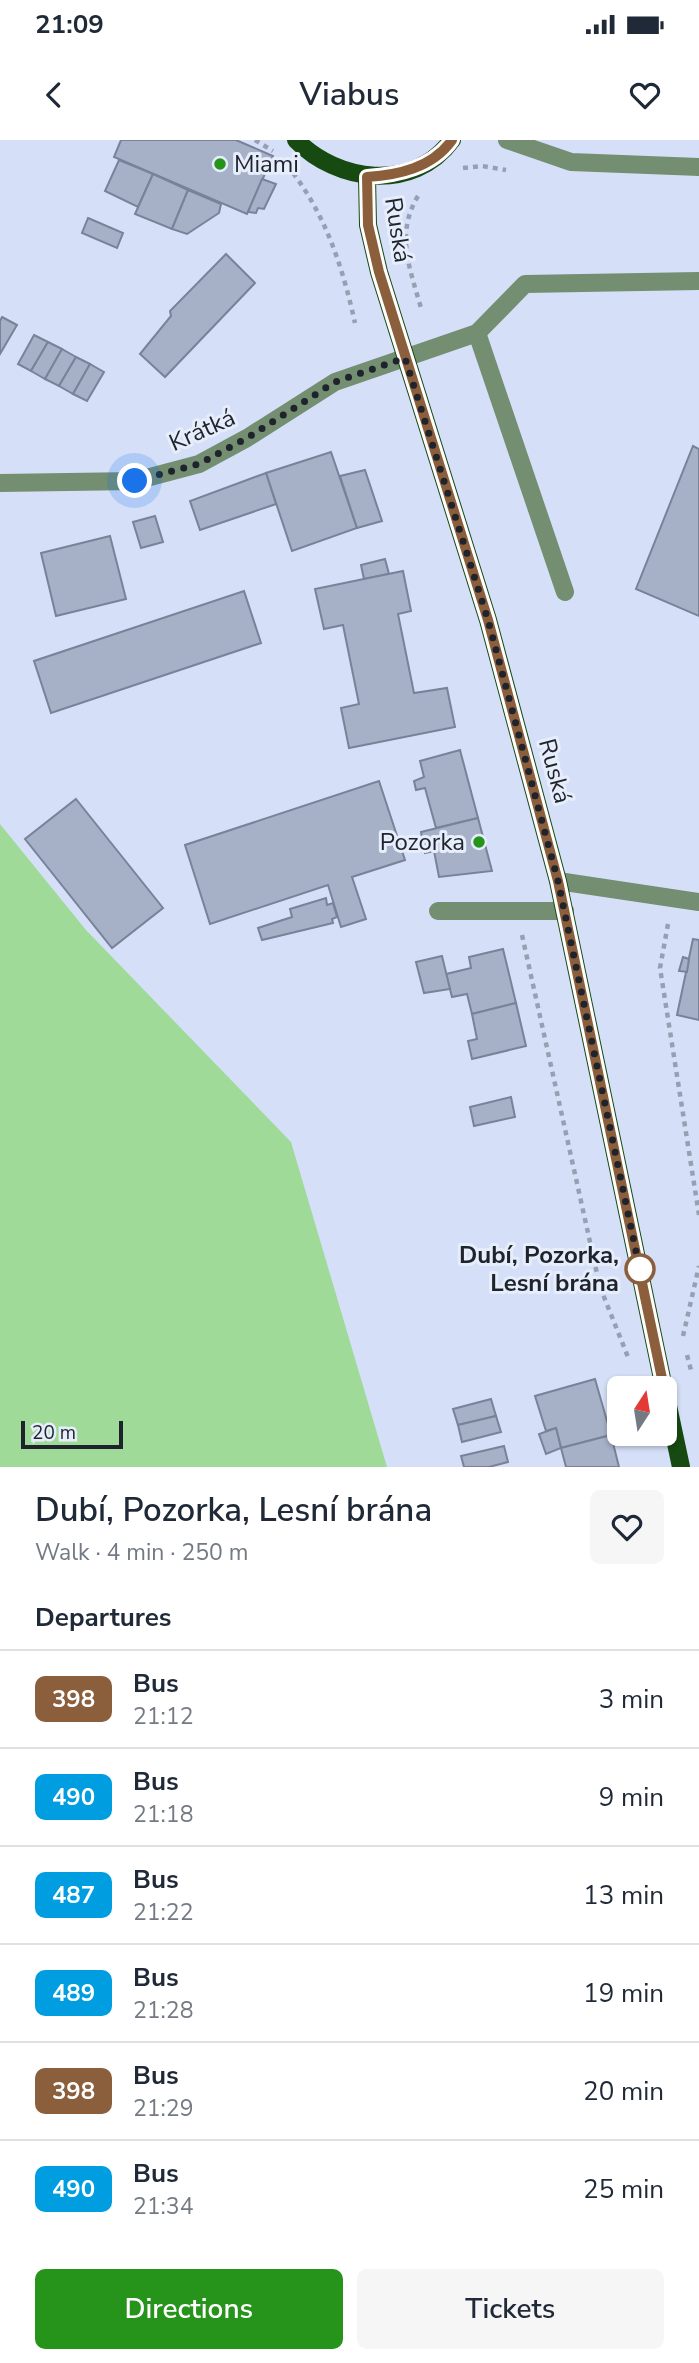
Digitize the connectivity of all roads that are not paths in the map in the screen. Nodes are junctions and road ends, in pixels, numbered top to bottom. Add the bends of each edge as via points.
1 (296, 140) edge
2 (452, 140) edge
3 (507, 140) edge
4 (699, 167) edge
5 (367, 177) junction
6 (699, 281) edge
7 (477, 333) junction
8 (405, 358) junction
9 (0, 483) edge
10 (565, 593) dead end
11 (558, 881) junction
12 (699, 902) edge
13 (438, 911) dead end
14 (565, 911) junction
15 (662, 1376) edge
16 (677, 1446) edge
17 (681, 1467) edge

1 - 5 main road via 310,155 337,170
2 - 5 main road via 424,164 397,175
3 - 4 street via 571,162
5 - 8 main road, Ruská via 368,225
6 - 7 street via 525,284
7 - 8 street, Krátká
7 - 10 street
8 - 9 street, Krátká via 335,382 199,464 135,481
8 - 11 main road, Ruská via 488,620
11 - 12 street
11 - 14 main road, Ruská
13 - 14 street
14 - 15 main road, Ruská
16 - 17 main road, Ruská

